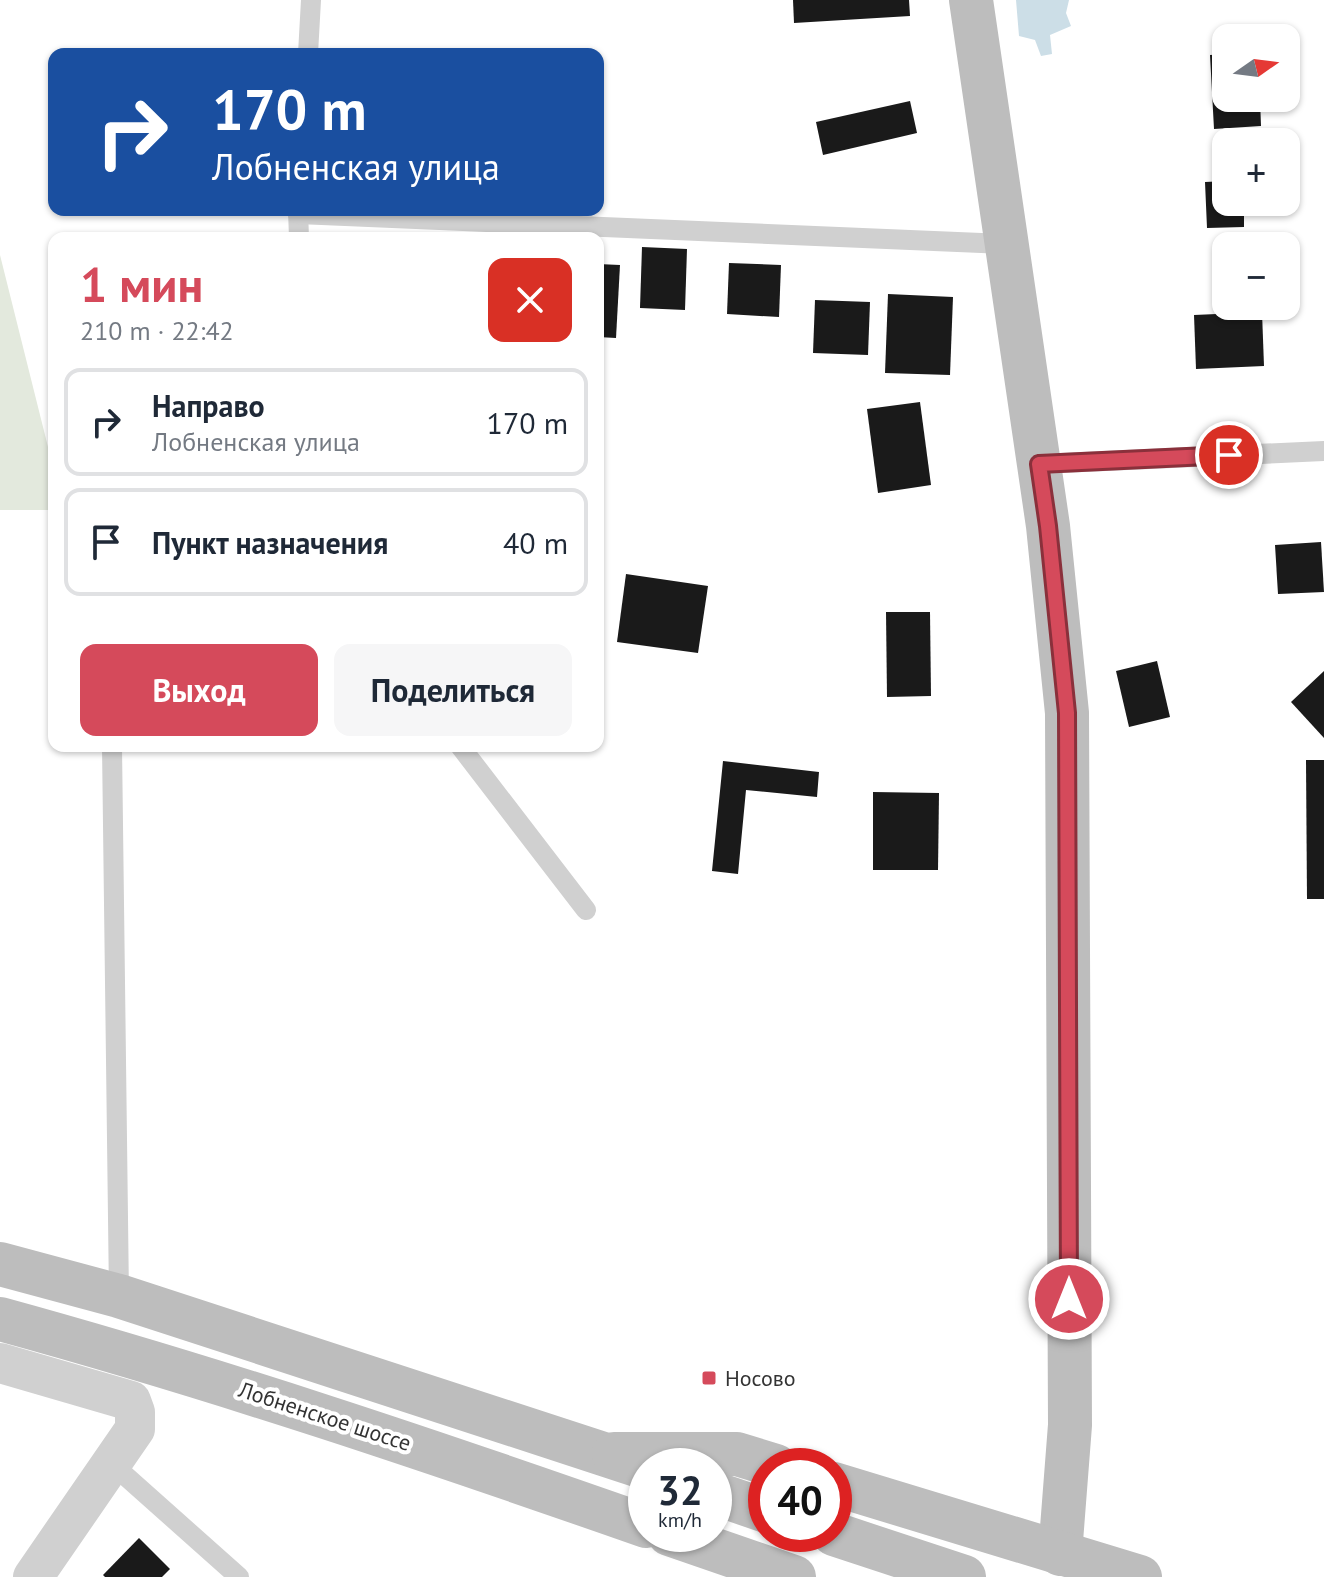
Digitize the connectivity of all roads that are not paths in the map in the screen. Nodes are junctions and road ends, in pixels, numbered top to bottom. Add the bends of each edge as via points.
1 (311, 0) edge
2 (971, 0) edge
3 (308, 48) edge
4 (386, 216) edge
5 (1005, 244) junction
6 (1324, 451) edge
7 (1039, 464) junction
8 (112, 752) edge
9 (465, 752) edge
10 (586, 910) dead end
11 (0, 1264) edge
12 (119, 1296) junction
13 (0, 1319) edge
14 (64, 1337) junction
15 (0, 1349) edge
16 (0, 1363) edge
17 (748, 1457) edge
18 (627, 1461) edge
19 (111, 1463) junction
20 (852, 1490) edge
21 (628, 1520) edge
22 (852, 1540) edge
23 (721, 1552) edge
24 (1060, 1554) junction
25 (33, 1577) edge
26 (239, 1577) edge
27 (794, 1577) edge
28 (964, 1577) edge
29 (1140, 1577) edge

1 - 3 lane
2 - 5 street
4 - 5 lane
5 - 7 street
6 - 7 lane
7 - 24 street via 1067,713 1070,1425
8 - 12 lane
9 - 10 lane
11 - 12 street
12 - 18 street
13 - 14 street, Лобненское шоссе
14 - 15 street
14 - 21 street, Лобненское шоссе via 426,1448
16 - 19 street via 131,1401 135,1429
17 - 18 street
19 - 25 street
19 - 26 lane
20 - 24 street
22 - 28 street
23 - 27 street
24 - 29 street

